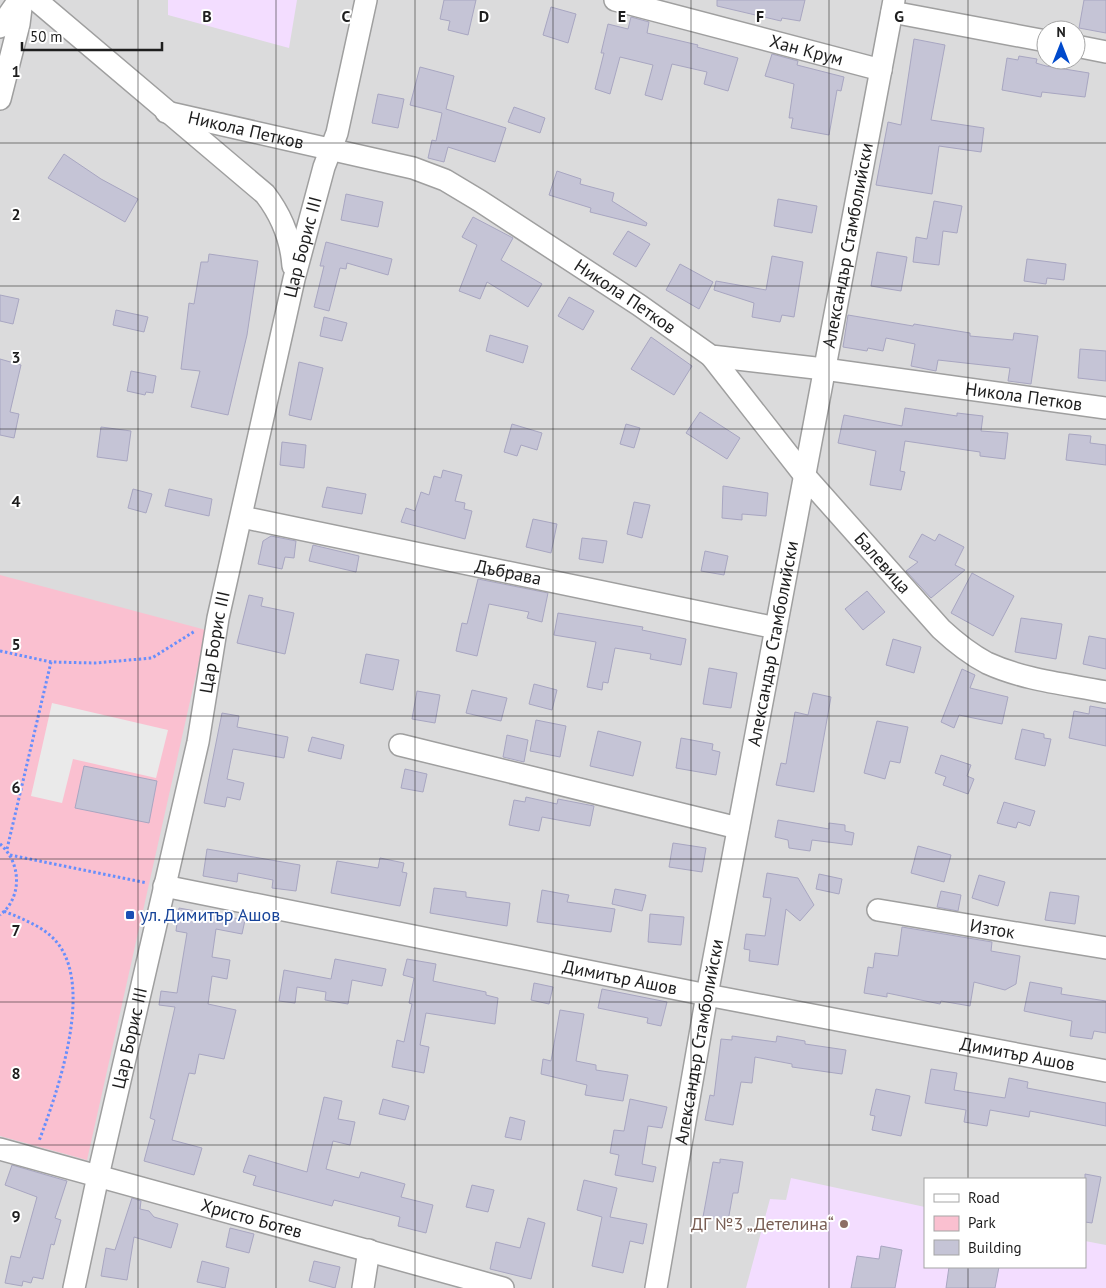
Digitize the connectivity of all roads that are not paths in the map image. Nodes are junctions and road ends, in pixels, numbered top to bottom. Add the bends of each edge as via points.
1 (21, 0) edge
2 (36, 0) edge
3 (366, 0) edge
4 (615, 0) edge
5 (893, 6) edge
6 (0, 27) edge
7 (1036, 39) edge
8 (1086, 48) edge
9 (1106, 52) edge
10 (881, 70) junction
11 (0, 99) edge
12 (166, 112) junction
13 (331, 149) junction
14 (294, 279) junction
15 (710, 356) junction
16 (824, 369) junction
17 (1106, 408) edge
18 (805, 476) junction
19 (242, 517) junction
20 (776, 628) junction
21 (1106, 692) edge
22 (400, 745) dead end
23 (738, 828) junction
24 (164, 886) junction
25 (878, 910) dead end
26 (1106, 948) edge
27 (707, 995) junction
28 (1106, 1071) edge
29 (0, 1149) edge
30 (98, 1176) junction
31 (369, 1250) junction
32 (74, 1288) edge
33 (363, 1288) edge
34 (503, 1288) edge
35 (656, 1288) edge

1 - 6 street
1 - 11 street via 19,24
2 - 12 street
3 - 13 street, Цар Борис III
4 - 10 street, Хан Крум
5 - 7 street
5 - 10 street, Александър Стамболийски
8 - 9 street
10 - 16 street, Александър Стамболийски
12 - 13 street, Никола Петков
12 - 14 street via 249,178 279,212 292,250
13 - 14 street, Цар Борис III
13 - 15 street, Никола Петков via 413,168 445,180 549,245
14 - 19 street, Цар Борис III
15 - 16 street, Никола Петков
15 - 18 street, Балевица
16 - 17 street, Никола Петков
16 - 18 street, Александър Стамболийски
18 - 20 street, Александър Стамболийски
18 - 21 street, Балевица via 923,610 963,648 1013,673
19 - 20 street, Дъбрава
19 - 24 street, Цар Борис III via 218,618 198,742
20 - 23 street, Александър Стамболийски
22 - 23 street
23 - 27 street, Александър Стамболийски
24 - 27 street, Димитър Ашов
24 - 30 street, Цар Борис III
25 - 26 street, Изток
27 - 28 street, Димитър Ашов
27 - 35 street, Александър Стамболийски
29 - 30 street, Христо Ботев
30 - 31 street, Христо Ботев
30 - 32 street, Цар Борис III
31 - 33 street
31 - 34 street, Христо Ботев

